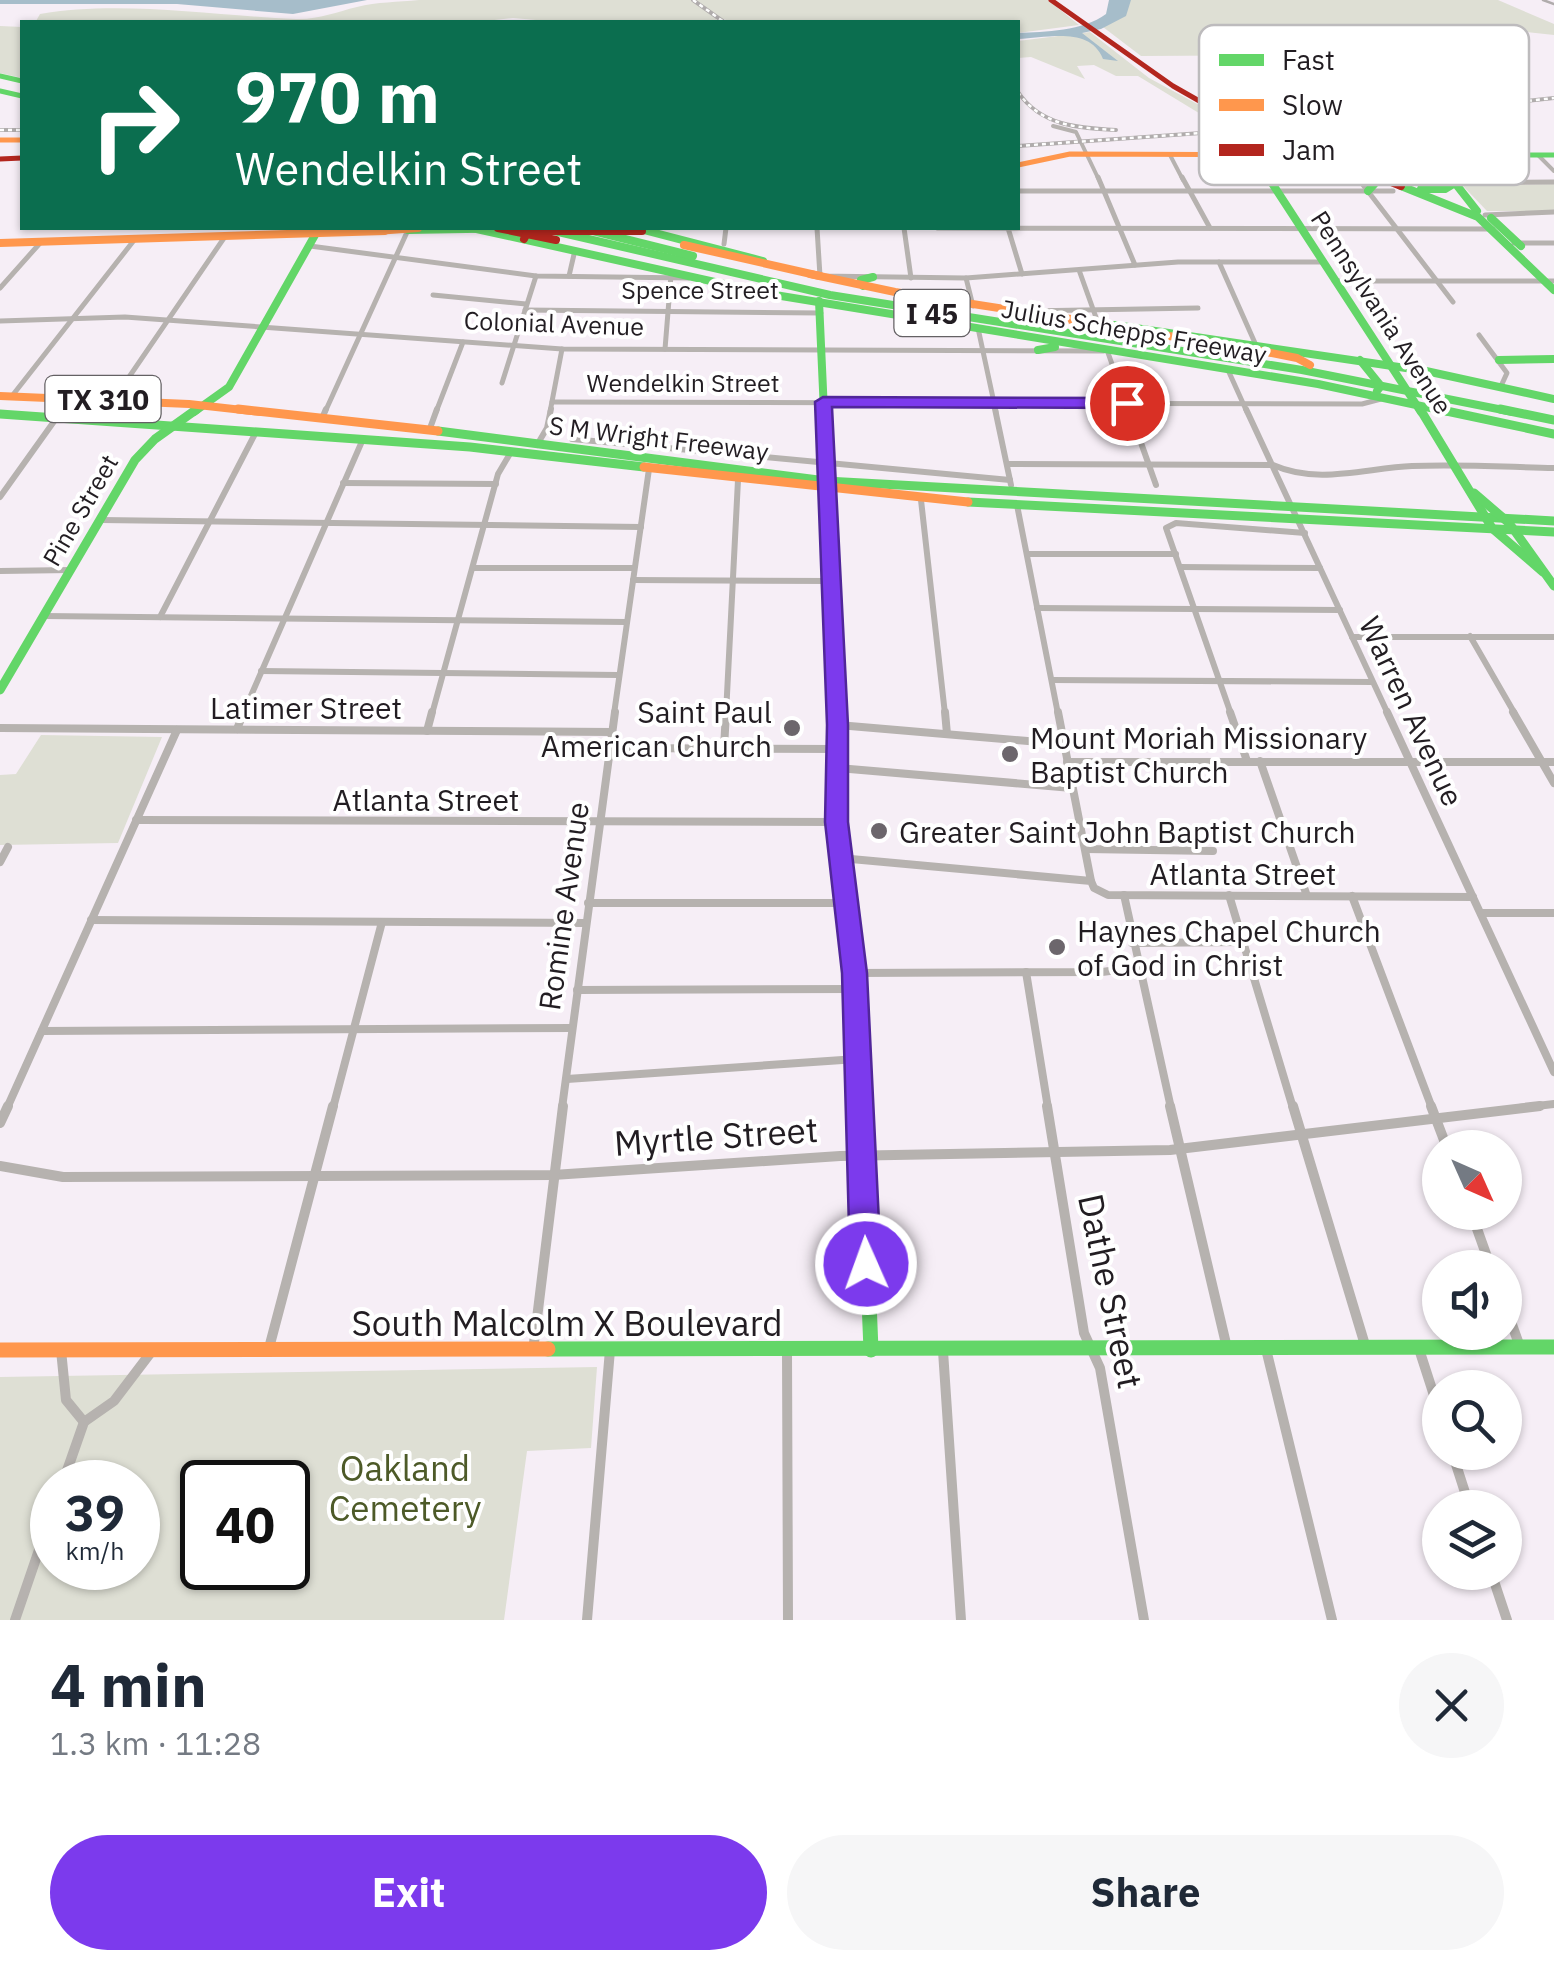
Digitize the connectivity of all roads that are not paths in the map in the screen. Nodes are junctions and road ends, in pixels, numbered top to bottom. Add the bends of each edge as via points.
1 (1054, 0) edge
2 (1199, 98) edge
3 (1053, 126) dead end
4 (1088, 154) junction
5 (1170, 155) junction
6 (1199, 155) edge
7 (1529, 155) edge
8 (1538, 155) junction
9 (1554, 155) edge
10 (1020, 165) edge
11 (1554, 171) edge
12 (1529, 182) edge
13 (1554, 182) edge
14 (1273, 185) edge
15 (1373, 185) edge
16 (1398, 185) edge
17 (1407, 185) edge
18 (1452, 185) edge
19 (1456, 185) edge
20 (1420, 189) junction
21 (1020, 190) edge
22 (1190, 190) junction
23 (1393, 190) dead end
24 (1103, 191) junction
25 (1277, 191) junction
26 (1368, 191) junction
27 (1463, 202) junction
28 (1554, 212) edge
29 (1481, 213) junction
30 (1020, 228) edge
31 (1118, 228) junction
32 (1210, 228) junction
33 (1302, 228) junction
34 (1397, 229) junction
35 (1494, 229) junction
36 (395, 230) edge
37 (413, 230) edge
38 (498, 230) edge
39 (502, 230) edge
40 (549, 230) edge
41 (590, 230) edge
42 (647, 230) edge
43 (726, 230) edge
44 (817, 230) edge
45 (904, 230) edge
46 (1009, 230) edge
47 (619, 232) edge
48 (527, 233) edge
49 (316, 236) edge
50 (680, 237) edge
51 (224, 238) junction
52 (135, 240) junction
53 (40, 242) junction
54 (0, 243) edge
55 (1554, 243) edge
56 (1514, 244) junction
57 (570, 246) junction
58 (724, 248) junction
59 (396, 257) junction
60 (1218, 262) junction
61 (1322, 262) junction
62 (1134, 266) junction
63 (1079, 270) junction
64 (1022, 274) junction
65 (672, 275) junction
66 (536, 276) junction
67 (569, 276) junction
68 (820, 276) junction
69 (911, 278) junction
70 (966, 278) junction
71 (868, 281) junction
72 (1334, 281) junction
73 (1437, 281) junction
74 (1551, 284) edge
75 (0, 288) edge
76 (433, 295) dead end
77 (1453, 302) dead end
78 (973, 306) junction
79 (525, 307) junction
80 (820, 307) junction
81 (1094, 308) junction
82 (1198, 308) dead end
83 (670, 311) junction
84 (1053, 313) junction
85 (73, 319) junction
86 (1066, 319) junction
87 (168, 320) junction
88 (0, 321) edge
89 (1098, 323) junction
90 (264, 328) junction
91 (978, 328) junction
92 (1479, 335) dead end
93 (362, 336) junction
94 (1050, 340) junction
95 (463, 342) junction
96 (1255, 343) junction
97 (514, 347) junction
98 (562, 348) junction
99 (665, 349) junction
100 (822, 349) junction
101 (983, 350) junction
102 (1038, 350) junction
103 (1109, 354) junction
104 (1329, 354) junction
105 (1554, 359) edge
106 (1360, 360) junction
107 (1498, 360) junction
108 (1385, 361) junction
109 (1310, 366) junction
110 (1231, 375) junction
111 (502, 383) dead end
112 (1501, 386) junction
113 (1360, 389) junction
114 (6, 396) edge
115 (1446, 397) junction
116 (114, 399) junction
117 (1554, 399) edge
118 (552, 402) junction
119 (823, 402) junction
120 (994, 403) junction
121 (1127, 403) junction
122 (1245, 403) junction
123 (1414, 405) junction
124 (205, 406) junction
125 (0, 414) edge
126 (324, 416) junction
127 (1554, 417) edge
128 (56, 420) junction
129 (172, 427) junction
130 (429, 431) junction
131 (256, 432) junction
132 (1550, 435) edge
133 (363, 439) junction
134 (572, 439) dead end
135 (537, 446) junction
136 (620, 450) junction
137 (512, 452) junction
138 (824, 464) junction
139 (1008, 464) junction
140 (1148, 464) junction
141 (1273, 465) junction
142 (1457, 467) junction
143 (1554, 468) edge
144 (649, 469) junction
145 (738, 480) junction
146 (343, 483) junction
147 (496, 484) junction
148 (1156, 485) dead end
149 (826, 486) junction
150 (2, 492) edge
151 (1013, 493) junction
152 (921, 500) junction
153 (1295, 513) junction
154 (100, 520) junction
155 (1554, 521) edge
156 (210, 522) junction
157 (325, 524) junction
158 (1499, 524) junction
159 (485, 525) junction
160 (641, 527) junction
161 (1554, 532) edge
162 (1305, 534) junction
163 (1027, 554) junction
164 (1176, 554) junction
165 (1180, 567) junction
166 (473, 568) junction
167 (634, 568) junction
168 (1320, 568) junction
169 (71, 570) junction
170 (0, 571) edge
171 (1549, 572) edge
172 (633, 580) junction
173 (732, 581) junction
174 (830, 581) junction
175 (1554, 586) edge
176 (1037, 608) junction
177 (1195, 609) junction
178 (1340, 610) junction
179 (44, 616) junction
180 (160, 617) junction
181 (284, 618) junction
182 (457, 620) junction
183 (626, 622) junction
184 (1470, 636) junction
185 (1352, 637) junction
186 (1554, 637) edge
187 (261, 671) junction
188 (442, 673) junction
189 (4, 675) edge
190 (618, 675) junction
191 (1052, 680) junction
192 (1218, 681) junction
193 (1372, 682) junction
194 (0, 690) edge
195 (838, 725) junction
196 (0, 728) edge
197 (237, 729) junction
198 (177, 730) junction
199 (427, 731) junction
200 (612, 732) junction
201 (947, 734) junction
202 (1063, 744) junction
203 (610, 748) junction
204 (724, 748) junction
205 (837, 748) junction
206 (1408, 761) junction
207 (1067, 762) junction
208 (1247, 762) junction
209 (1260, 762) junction
210 (1542, 762) junction
211 (1554, 762) edge
212 (838, 768) junction
213 (1554, 784) edge
214 (1072, 788) junction
215 (136, 820) junction
216 (600, 822) junction
217 (836, 822) junction
218 (8, 848) dead end
219 (1086, 848) junction
220 (1213, 851) dead end
221 (840, 858) junction
222 (0, 862) edge
223 (1092, 881) junction
224 (1124, 895) junction
225 (1229, 895) junction
226 (1307, 896) junction
227 (1352, 896) junction
228 (1474, 897) junction
229 (588, 902) junction
230 (847, 904) junction
231 (1554, 912) edge
232 (1481, 913) junction
233 (91, 920) junction
234 (382, 922) junction
235 (585, 922) junction
236 (1244, 942) junction
237 (1132, 943) junction
238 (1140, 967) junction
239 (1026, 972) junction
240 (854, 973) junction
241 (854, 989) junction
242 (577, 990) junction
243 (572, 1028) junction
244 (354, 1030) junction
245 (42, 1031) junction
246 (857, 1060) junction
247 (1554, 1072) edge
248 (567, 1078) junction
249 (1554, 1104) edge
250 (1436, 1117) junction
251 (0, 1123) edge
252 (1441, 1130) edge
253 (1302, 1135) junction
254 (1182, 1149) junction
255 (861, 1155) junction
256 (1056, 1155) junction
257 (0, 1166) edge
258 (553, 1174) junction
259 (316, 1176) junction
260 (1554, 1347) edge
261 (1228, 1348) junction
262 (1366, 1348) junction
263 (1522, 1348) edge
264 (1091, 1349) junction
265 (1266, 1349) junction
266 (1419, 1349) junction
267 (1422, 1349) edge
268 (0, 1350) edge
269 (60, 1350) junction
270 (153, 1350) junction
271 (268, 1350) junction
272 (610, 1350) junction
273 (871, 1350) junction
274 (532, 1351) junction
275 (787, 1351) junction
276 (943, 1351) junction
277 (1426, 1370) edge
278 (84, 1422) junction
279 (71, 1460) edge
280 (30, 1576) edge
281 (1497, 1590) edge
282 (15, 1620) edge
283 (588, 1620) edge
284 (788, 1620) edge
285 (962, 1620) edge
286 (1144, 1620) edge
287 (1332, 1620) edge
288 (1507, 1620) edge

1 - 2 main road
3 - 4 street via 1076,132
4 - 5 main road
4 - 10 main road
4 - 24 street
5 - 6 main road
5 - 22 street
7 - 8 main road
8 - 9 main road
8 - 11 street
12 - 13 street
14 - 25 main road, Pennsylvania Avenue
15 - 26 main road
16 - 27 main road
17 - 20 main road
18 - 20 main road
19 - 27 main road
20 - 27 main road
21 - 24 street
22 - 24 street
22 - 25 street
22 - 32 street
23 - 26 street
24 - 31 street
25 - 26 street
25 - 33 main road, Pennsylvania Avenue
26 - 34 street
27 - 29 main road
27 - 35 main road
28 - 29 street
29 - 56 main road
30 - 31 street
31 - 32 street
31 - 62 street
32 - 33 street
33 - 34 street
33 - 61 main road, Pennsylvania Avenue
34 - 35 street
34 - 73 street
35 - 56 main road
36 - 49 main road
37 - 59 street
38 - 57 main road
39 - 48 main road, Julius Schepps Freeway
40 - 113 main road, Julius Schepps Freeway / I 45 via 880,304
41 - 48 main road, Julius Schepps Freeway
42 - 50 main road, Julius Schepps Freeway
43 - 58 street
44 - 68 street
45 - 69 street
46 - 64 street
47 - 50 main road
47 - 109 main road, Julius Schepps Freeway / I 45 via 892,300
48 - 57 main road, Julius Schepps Freeway
49 - 51 main road
49 - 59 street
49 - 90 main road, Pine Street
50 - 58 main road, Julius Schepps Freeway
50 - 68 main road
51 - 52 main road
51 - 87 street
52 - 53 main road
52 - 85 street
53 - 54 main road
53 - 75 street
55 - 56 street
56 - 74 main road
57 - 65 main road, Julius Schepps Freeway
57 - 67 street
57 - 80 main road
58 - 68 main road, Julius Schepps Freeway
59 - 66 street
59 - 93 street
60 - 61 street
60 - 62 street
60 - 96 street
61 - 72 main road, Pennsylvania Avenue
62 - 63 street
63 - 64 street
63 - 81 street
64 - 70 street
65 - 67 street
65 - 80 main road, Julius Schepps Freeway
65 - 83 street
66 - 67 street
66 - 79 street
68 - 71 main road, Julius Schepps Freeway
69 - 70 street
69 - 71 street
70 - 78 street
71 - 78 main road, Julius Schepps Freeway
72 - 73 street
72 - 108 main road, Pennsylvania Avenue
73 - 74 street
73 - 77 street
76 - 79 street, Spence Street
78 - 84 main road, Julius Schepps Freeway
79 - 83 street, Spence Street
79 - 97 street
80 - 83 street, Spence Street
80 - 91 main road, Julius Schepps Freeway
80 - 100 main road
81 - 82 street
81 - 84 street
81 - 89 street
83 - 99 street
84 - 86 main road, Julius Schepps Freeway
85 - 87 street, Colonial Avenue
85 - 88 street, Colonial Avenue
85 - 114 street
86 - 89 main road, Julius Schepps Freeway
86 - 109 main road via 1266,352
87 - 90 street, Colonial Avenue
87 - 116 street
89 - 96 main road, Julius Schepps Freeway
90 - 93 street, Colonial Avenue
90 - 124 main road, Pine Street via 229,387
91 - 94 main road, Julius Schepps Freeway
91 - 101 street
92 - 107 street
93 - 95 street, Colonial Avenue
93 - 126 street
94 - 102 main road via 1057,345
94 - 103 main road, Julius Schepps Freeway
94 - 113 main road
95 - 97 street, Colonial Avenue
95 - 130 street
96 - 104 main road, Julius Schepps Freeway
97 - 98 street, Colonial Avenue
97 - 111 street
98 - 99 street, Colonial Avenue
98 - 118 street
99 - 100 street, Colonial Avenue
100 - 101 street, Colonial Avenue
100 - 119 main road
101 - 102 street, Colonial Avenue
101 - 120 street
102 - 103 street, Colonial Avenue
103 - 110 main road, Julius Schepps Freeway
103 - 121 street
104 - 106 main road, Julius Schepps Freeway
104 - 108 main road
105 - 107 main road
106 - 108 main road, Julius Schepps Freeway
106 - 113 main road via 1381,386
107 - 112 street via 1507,373
108 - 112 main road, Julius Schepps Freeway
108 - 123 main road, Pennsylvania Avenue
109 - 113 main road, Julius Schepps Freeway / I 45
110 - 113 main road, Julius Schepps Freeway
110 - 122 street, Warren Avenue
112 - 117 main road, Julius Schepps Freeway
113 - 115 main road
113 - 122 street, Wendelkin Street
113 - 123 main road, Julius Schepps Freeway
114 - 116 main road, S M Wright Freeway / TX 310
115 - 127 main road
115 - 127 main road
116 - 124 main road, S M Wright Freeway / TX 310
118 - 119 street, Wendelkin Street
118 - 135 street
119 - 120 street, Wendelkin Street
119 - 138 main road
120 - 121 street, Wendelkin Street
120 - 139 street
121 - 122 street, Wendelkin Street
121 - 140 street
122 - 141 street, Warren Avenue
123 - 132 main road, Julius Schepps Freeway
123 - 142 main road, Pennsylvania Avenue
124 - 126 main road, S M Wright Freeway / TX 310
124 - 129 main road, Pine Street
125 - 128 main road, S M Wright Freeway / TX 310
126 - 130 main road, S M Wright Freeway / TX 310
128 - 129 main road, S M Wright Freeway / TX 310
128 - 150 street
129 - 131 main road, S M Wright Freeway / TX 310
129 - 154 main road, Pine Street via 143,450
130 - 135 main road, S M Wright Freeway / TX 310
131 - 133 main road, S M Wright Freeway / TX 310
131 - 156 street
133 - 137 main road, S M Wright Freeway / TX 310
133 - 146 street
134 - 136 street
135 - 136 main road, S M Wright Freeway / TX 310
136 - 138 street
136 - 149 main road, S M Wright Freeway / TX 310
137 - 144 main road, S M Wright Freeway / TX 310
137 - 147 street
138 - 149 main road
138 - 151 street
139 - 140 street
139 - 151 street
140 - 141 street
140 - 148 street
141 - 142 street via 1294,472
141 - 153 street, Warren Avenue
142 - 143 street
142 - 158 main road, Pennsylvania Avenue
144 - 145 main road, S M Wright Freeway / TX 310
144 - 160 street, Romine Avenue
145 - 149 main road, S M Wright Freeway / TX 310
145 - 173 street
146 - 147 street
146 - 157 street
147 - 159 street
149 - 151 main road, S M Wright Freeway / TX 310
149 - 152 main road, S M Wright Freeway / TX 310
149 - 174 main road
151 - 152 main road, S M Wright Freeway / TX 310
151 - 153 main road, S M Wright Freeway / TX 310
151 - 163 street
152 - 201 street
153 - 158 main road, S M Wright Freeway / TX 310
153 - 162 street, Warren Avenue
154 - 156 street
154 - 169 main road, Pine Street
155 - 158 main road, S M Wright Freeway / TX 310
156 - 157 street
156 - 180 street
157 - 159 street
157 - 181 street
158 - 161 main road, S M Wright Freeway / TX 310
158 - 171 main road, Pennsylvania Avenue via 1528,565
159 - 160 street
159 - 166 street
160 - 167 street, Romine Avenue
162 - 164 street via 1168,524
162 - 168 street, Warren Avenue
163 - 164 street
163 - 176 street
164 - 165 street
165 - 168 street
165 - 177 street
166 - 167 street
166 - 182 street
167 - 172 street, Romine Avenue
168 - 178 street, Warren Avenue
169 - 170 street
169 - 179 main road, Pine Street
171 - 175 main road, Pennsylvania Avenue
172 - 173 street
172 - 183 street, Romine Avenue
173 - 174 street
173 - 204 street
174 - 195 main road
176 - 177 street
176 - 191 street
177 - 178 street
177 - 192 street
178 - 185 street, Warren Avenue
179 - 180 street
179 - 189 main road, Pine Street
180 - 181 street
181 - 182 street
181 - 187 street
182 - 183 street
182 - 188 street
183 - 190 street, Romine Avenue
184 - 185 street
184 - 186 street
184 - 210 street
185 - 193 street, Warren Avenue
187 - 188 street
187 - 197 street
188 - 190 street
188 - 199 street
189 - 194 main road, Pine Street
190 - 200 street, Romine Avenue
191 - 192 street
191 - 202 street
192 - 193 street
192 - 208 street
193 - 206 street, Warren Avenue
195 - 201 street
195 - 205 main road
196 - 198 street, Latimer Street
197 - 198 street, Latimer Street
197 - 199 street, Latimer Street
198 - 215 street
199 - 200 street, Latimer Street
200 - 203 street, Romine Avenue
201 - 202 street
202 - 207 street
203 - 204 street
203 - 216 street, Romine Avenue
204 - 205 street
205 - 212 main road
206 - 209 street
206 - 210 street
206 - 228 street, Warren Avenue
207 - 208 street
207 - 214 street
208 - 209 street
209 - 226 street
210 - 211 street
210 - 213 street
212 - 214 street
212 - 217 main road
214 - 219 street
215 - 216 street, Atlanta Street
215 - 233 street
216 - 217 street, Atlanta Street
216 - 229 street, Romine Avenue
217 - 221 main road
218 - 222 street
219 - 220 street
219 - 223 street
221 - 223 street, Atlanta Street
221 - 230 main road
223 - 224 street, Atlanta Street via 1098,891
224 - 225 street, Atlanta Street
224 - 237 street
225 - 226 street, Atlanta Street
225 - 236 street
226 - 227 street, Atlanta Street
227 - 228 street, Atlanta Street
227 - 250 street
228 - 232 street, Warren Avenue
229 - 230 street
229 - 235 street, Romine Avenue
230 - 240 main road
231 - 232 street
232 - 247 street, Warren Avenue
233 - 234 street
233 - 245 street
234 - 235 street
234 - 244 street
235 - 242 street, Romine Avenue
236 - 237 street
236 - 253 street
237 - 238 street
238 - 239 street
238 - 254 street
239 - 240 street
239 - 256 street, Dathe Street
240 - 241 main road
241 - 242 street
241 - 246 main road
242 - 243 street, Romine Avenue
243 - 244 street
243 - 248 street, Romine Avenue
244 - 245 street
244 - 259 street
245 - 251 street
246 - 248 street
246 - 255 main road
248 - 258 street, Romine Avenue
249 - 250 street, Myrtle Street
250 - 252 street
250 - 253 street, Myrtle Street
253 - 254 street, Myrtle Street
253 - 262 street
254 - 256 street, Myrtle Street
254 - 261 street
255 - 256 street, Myrtle Street
255 - 258 street, Myrtle Street
255 - 273 main road
256 - 264 street, Dathe Street
257 - 259 street, Myrtle Street via 62,1177
258 - 259 street, Myrtle Street
258 - 274 street, Romine Avenue
259 - 271 street
260 - 263 main road, South Malcolm X Boulevard
261 - 264 main road, South Malcolm X Boulevard
261 - 265 main road, South Malcolm X Boulevard
262 - 265 main road, South Malcolm X Boulevard
262 - 266 main road, South Malcolm X Boulevard
264 - 276 main road, South Malcolm X Boulevard
264 - 286 street, Dathe Street via 1100,1368
265 - 287 street
266 - 267 main road, South Malcolm X Boulevard
266 - 277 street
268 - 269 main road, South Malcolm X Boulevard
269 - 270 main road, South Malcolm X Boulevard
269 - 278 street via 67,1400
270 - 271 main road, South Malcolm X Boulevard
270 - 278 street via 114,1401
271 - 274 main road, South Malcolm X Boulevard
272 - 274 main road, South Malcolm X Boulevard
272 - 275 main road, South Malcolm X Boulevard
272 - 283 street
273 - 275 main road, South Malcolm X Boulevard
273 - 276 main road, South Malcolm X Boulevard
275 - 284 street
276 - 285 street
278 - 279 street
280 - 282 street
281 - 288 street

